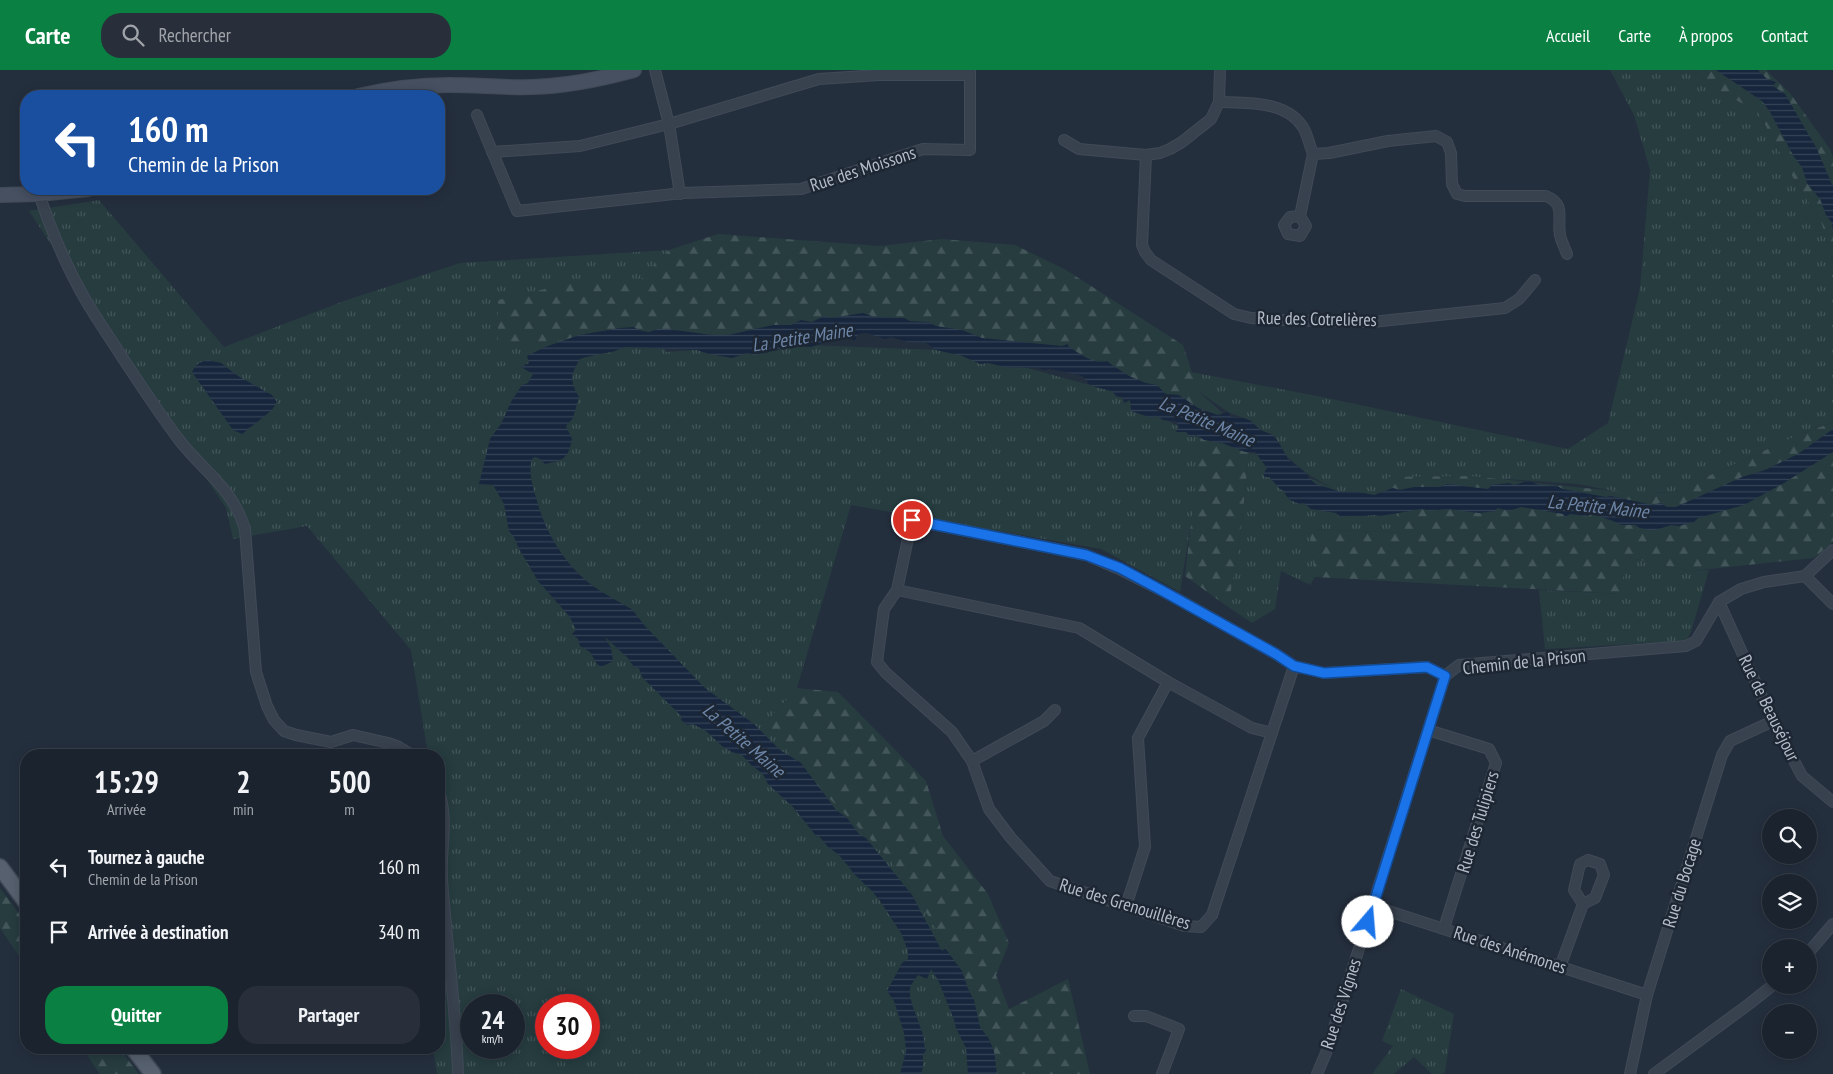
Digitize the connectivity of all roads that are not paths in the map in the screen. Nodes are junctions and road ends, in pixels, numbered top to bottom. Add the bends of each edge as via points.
1 (634, 70) edge
2 (655, 70) edge
3 (1220, 70) edge
4 (970, 72) edge
5 (391, 90) edge
6 (1219, 102) junction
7 (478, 115) dead end
8 (669, 124) junction
9 (1064, 140) dead end
10 (492, 152) junction
11 (1313, 154) junction
12 (1146, 155) junction
13 (20, 194) edge
14 (680, 194) junction
15 (0, 195) edge
16 (39, 195) edge
17 (1300, 216) dead end
18 (1567, 254) dead end
19 (1535, 280) dead end
20 (912, 520) joint
21 (1833, 550) edge
22 (1805, 576) junction
23 (897, 590) junction
24 (1719, 602) junction
25 (1833, 604) edge
26 (1294, 666) junction
27 (1445, 676) junction
28 (1168, 682) junction
29 (1054, 710) dead end
30 (1773, 721) junction
31 (1428, 730) junction
32 (1272, 733) junction
33 (401, 749) edge
34 (972, 761) junction
35 (1833, 802) edge
36 (0, 867) edge
37 (20, 894) edge
38 (1583, 904) dead end
39 (1126, 906) junction
40 (1373, 906) junction
41 (445, 909) edge
42 (1833, 924) edge
43 (1444, 928) junction
44 (1817, 943) edge
45 (1560, 967) junction
46 (1762, 994) edge
47 (1648, 995) junction
48 (1134, 1016) dead end
49 (138, 1054) edge
50 (153, 1074) edge
51 (458, 1074) edge
52 (1162, 1074) edge
53 (1317, 1074) edge
54 (1630, 1074) edge
55 (1654, 1074) edge

1 - 5 main road via 552,86 427,86
2 - 8 street
3 - 6 street
4 - 8 street, Rue des Moissons via 819,79
4 - 14 street, Rue des Moissons via 970,150 923,149 800,189
6 - 11 street via 1273,106 1286,112 1304,129
6 - 12 street via 1211,119 1182,142 1170,149
7 - 10 street, Rue des Moissons
8 - 10 street, Rue des Moissons via 580,146
8 - 14 street
9 - 12 street via 1079,149
10 - 14 street, Rue des Moissons via 517,211
11 - 17 street
11 - 18 street via 1436,136 1447,142 1451,154 1452,184 1457,194 1546,196 1555,200 1560,208 1560,236
12 - 19 street, Rue des Cotrelières via 1142,245 1145,252 1151,260 1234,314 1278,320 1372,322 1505,308 1519,299
13 - 15 main road
16 - 33 street via 65,260 85,299 181,442 225,489 242,517 256,672 266,706 274,720 284,732 296,735 332,742 353,735
20 - 23 street, Rue des Grenouillères
20 - 26 street, Chemin de la Prison via 1086,555 1120,568 1167,593
21 - 22 street
22 - 24 street, Chemin de la Prison via 1741,588
22 - 25 street
23 - 28 street via 1079,628
23 - 34 street, Rue des Grenouillères via 884,609 877,662 952,732
24 - 27 street, Chemin de la Prison via 1696,641 1686,646 1459,665
24 - 30 street, Rue de Beauséjour
26 - 27 street, Chemin de la Prison via 1324,673 1427,667
26 - 32 street, Rue des Grenouillères
27 - 31 street, Rue des Vignes
28 - 32 street via 1252,728
28 - 39 street via 1138,738 1145,846
29 - 34 street via 1044,721
30 - 35 street, Rue de Beauséjour via 1802,776
30 - 47 street, Rue du Bocage via 1730,741 1722,755
31 - 40 street, Rue des Vignes
31 - 43 street, Rue des Tulipiers via 1489,749 1496,763
32 - 39 street, Rue des Grenouillères via 1212,915 1201,927 1185,926
34 - 39 street, Rue des Grenouillères via 990,809 1050,881
36 - 37 main road
38 - 45 street
40 - 43 street, Rue des Anémones
40 - 53 street, Rue des Vignes
41 - 51 street
42 - 44 street
43 - 45 street, Rue des Anémones
45 - 47 street, Rue des Anémones
46 - 55 street
47 - 54 street, Rue du Bocage
48 - 52 street via 1146,1016 1179,1029
49 - 50 main road

